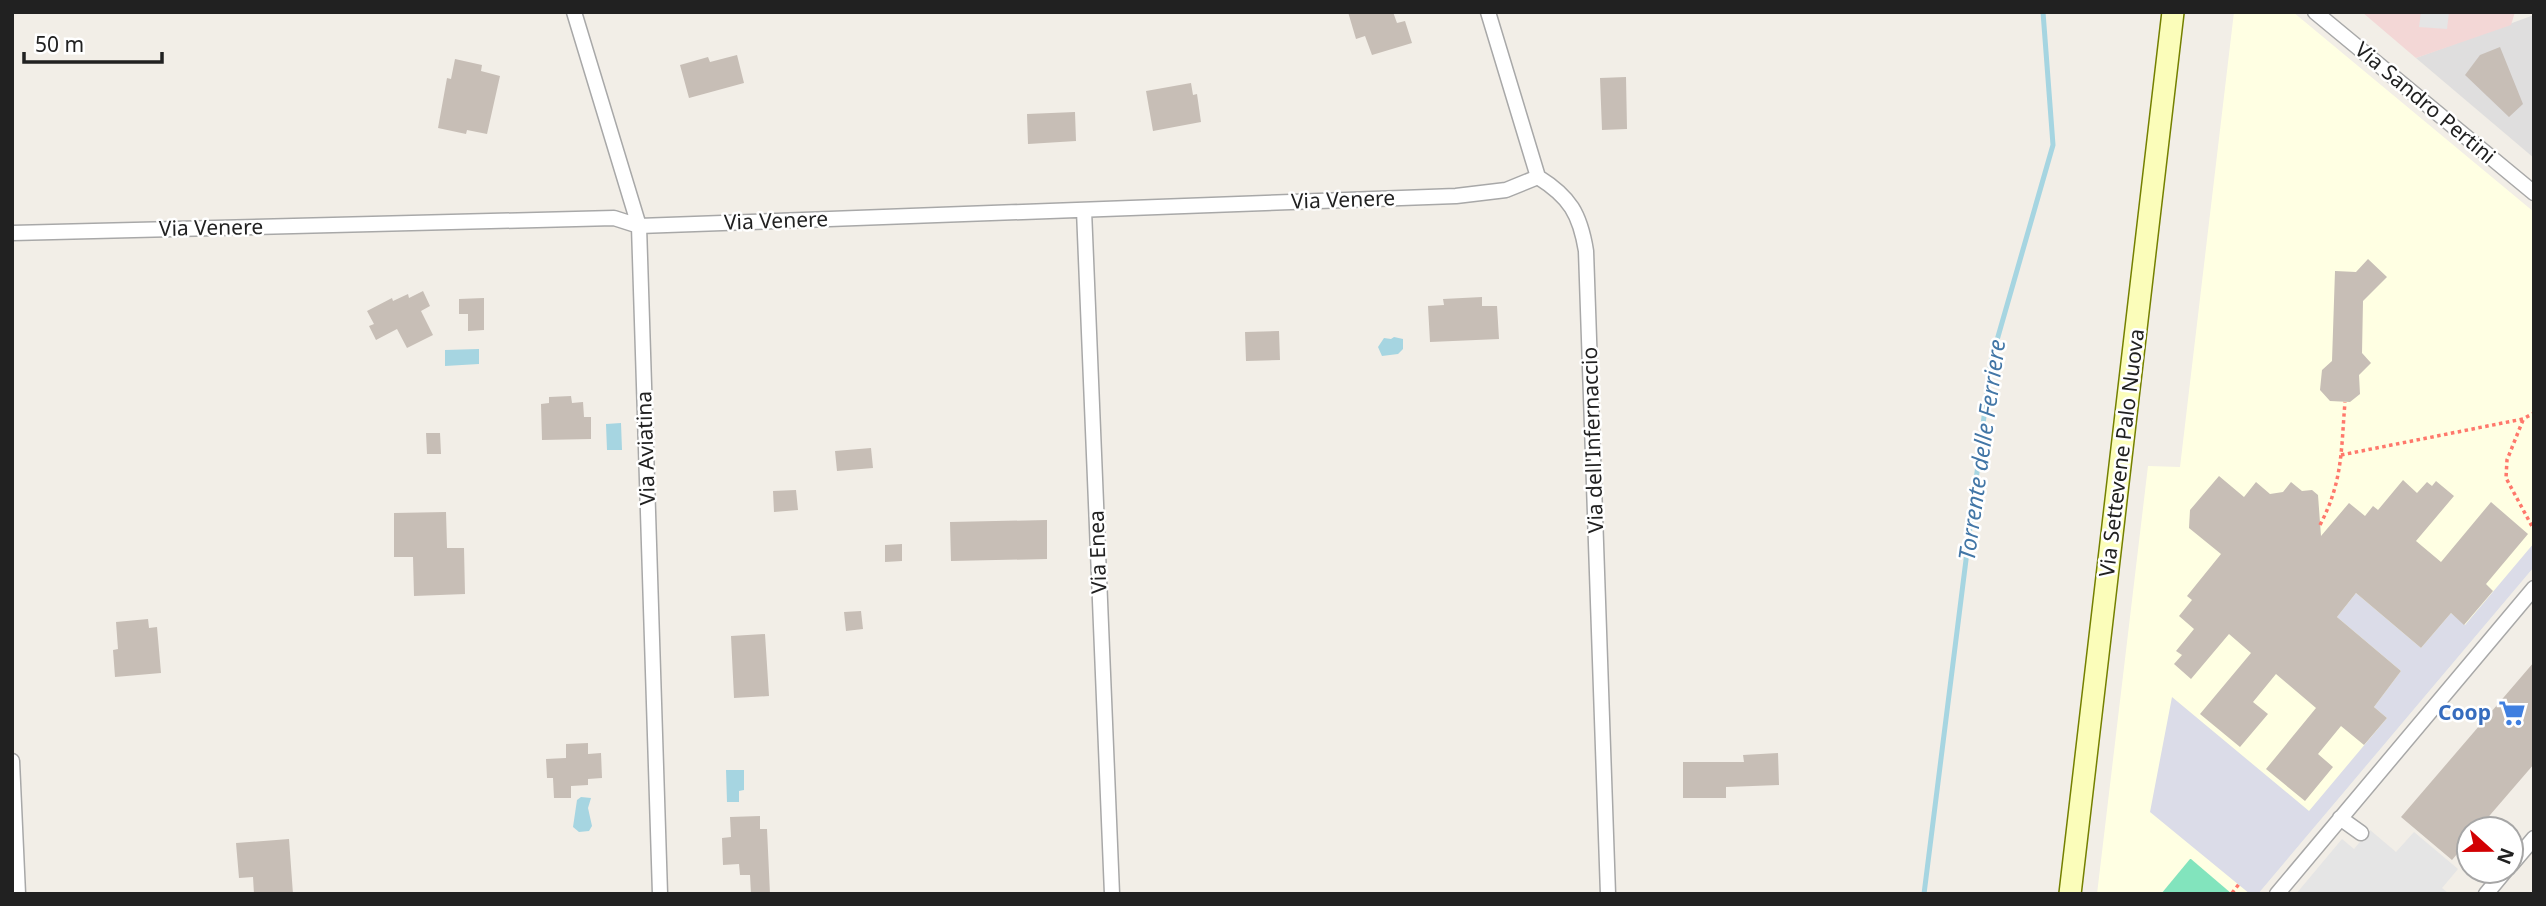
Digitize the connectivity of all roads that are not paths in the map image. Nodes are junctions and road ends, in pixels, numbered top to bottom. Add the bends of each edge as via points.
1 (575, 12) edge
2 (1488, 12) edge
3 (2173, 12) edge
4 (2315, 12) edge
5 (1538, 177) junction
6 (2534, 193) edge
7 (1084, 210) junction
8 (639, 226) junction
9 (12, 233) edge
10 (2534, 589) edge
11 (12, 761) edge
12 (2340, 818) junction
13 (2361, 833) dead end
14 (18, 894) edge
15 (660, 894) edge
16 (1112, 894) edge
17 (1608, 894) edge
18 (2070, 894) edge
19 (2277, 894) edge

1 - 8 street, Via Aviatina
2 - 5 street
3 - 18 main road, Via Settevene Palo Nuova
4 - 6 street, Via Sandro Pertini
5 - 7 street, Via Venere via 1506,190 1466,196
5 - 17 street, Via dell'Infernaccio via 1571,204 1586,251
7 - 8 street, Via Venere
7 - 16 street, Via Enea
8 - 9 street, Via Venere via 614,218
8 - 15 street, Via Aviatina
10 - 12 street
11 - 14 street
12 - 13 street
12 - 19 street

